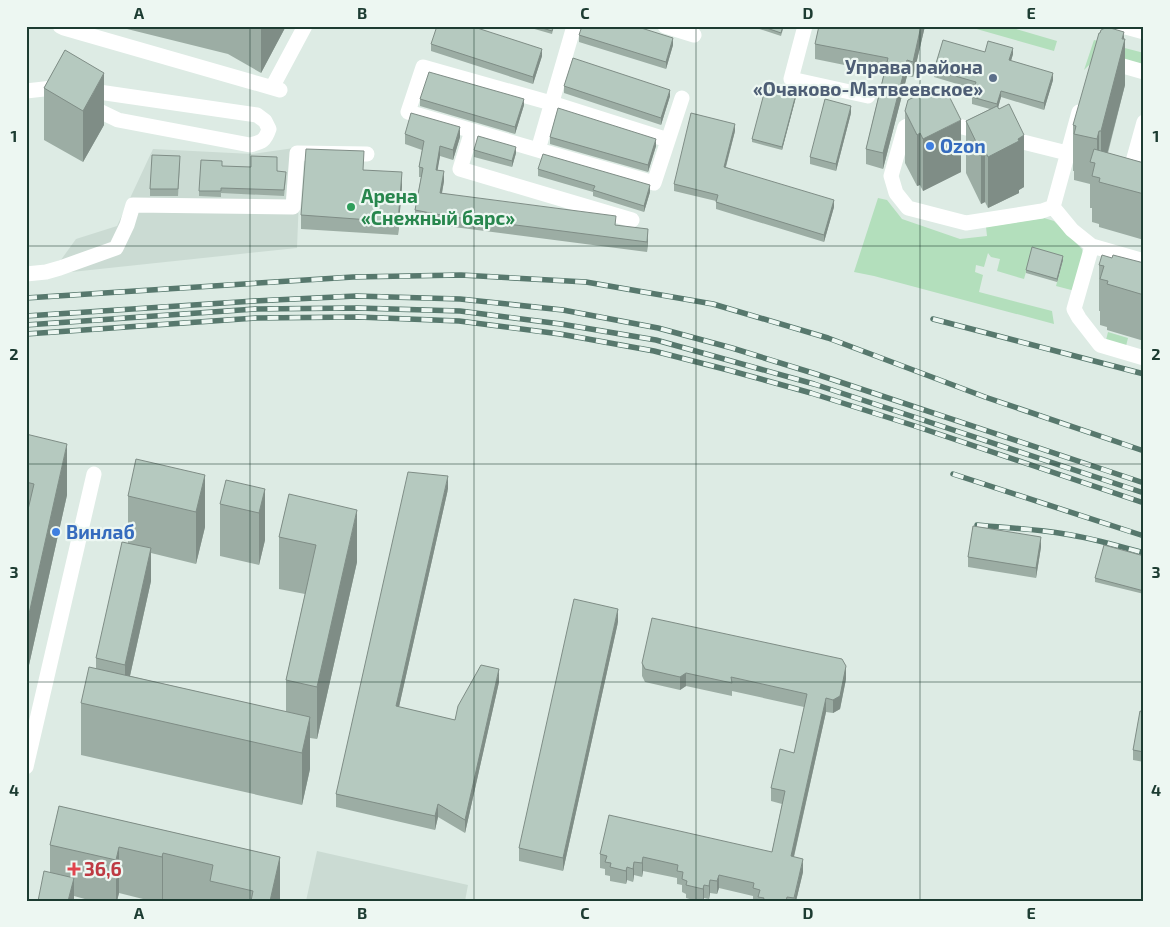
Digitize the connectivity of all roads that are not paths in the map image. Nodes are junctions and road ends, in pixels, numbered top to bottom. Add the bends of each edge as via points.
1 (60, 26) edge
2 (305, 26) edge
3 (574, 26) edge
4 (665, 26) edge
5 (805, 26) edge
6 (1122, 26) edge
7 (1144, 32) edge
8 (694, 35) dead end
9 (1093, 68) edge
10 (1144, 72) edge
11 (62, 87) junction
12 (26, 91) edge
13 (868, 96) dead end
14 (682, 98) dead end
15 (1082, 101) edge
16 (551, 104) junction
17 (1144, 122) edge
18 (472, 131) junction
19 (668, 140) junction
20 (538, 150) junction
21 (1067, 153) junction
22 (367, 154) dead end
23 (1144, 187) edge
24 (1053, 207) junction
25 (632, 220) dead end
26 (1092, 246) junction
27 (1144, 261) edge
28 (26, 274) edge
29 (1144, 358) edge
30 (94, 474) dead end
31 (26, 767) edge

1 - 2 street via 277,86
3 - 16 street
4 - 8 street
5 - 13 street via 791,79
6 - 7 street
9 - 10 street via 1109,62
11 - 11 street via 257,115 269,129 266,138 250,145 118,120 91,107
11 - 12 street
14 - 19 street
15 - 21 street
16 - 18 street via 423,67 408,112
16 - 19 street
16 - 20 street
17 - 23 street via 1127,183
18 - 20 street
18 - 25 street via 460,169
19 - 20 street via 654,183
21 - 24 street
21 - 24 street via 925,117 905,127 891,176 896,193 908,208 966,223
22 - 28 street via 297,152 293,207 133,204 116,248 60,268
24 - 26 street via 1072,230
26 - 27 street
26 - 29 street via 1074,309 1100,345
30 - 31 street

